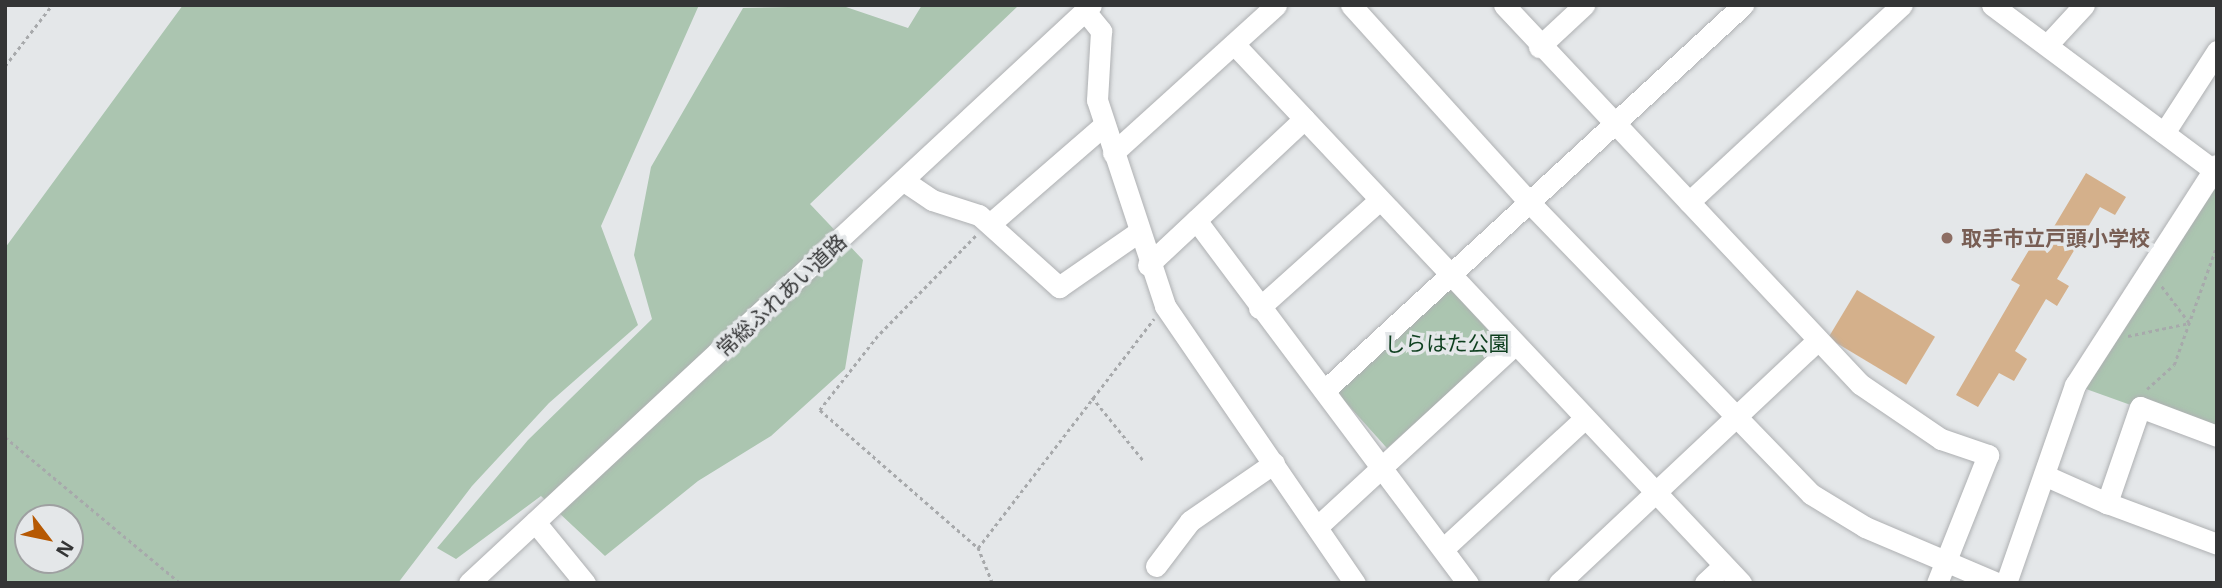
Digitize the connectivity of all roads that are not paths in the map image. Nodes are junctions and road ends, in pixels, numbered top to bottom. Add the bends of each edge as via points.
1 (1276, 5) edge
2 (1351, 5) edge
3 (1504, 5) edge
4 (1584, 5) edge
5 (1743, 5) edge
6 (1902, 5) edge
7 (1992, 5) edge
8 (2084, 5) edge
9 (1088, 8) edge
10 (1234, 44) junction
11 (2048, 44) junction
12 (1539, 47) junction
13 (2217, 51) edge
14 (1304, 119) junction
15 (1614, 123) junction
16 (1104, 125) junction
17 (2164, 133) junction
18 (1113, 153) junction
19 (2216, 170) edge
20 (904, 181) junction
21 (1377, 202) junction
22 (1529, 202) junction
23 (1689, 202) junction
24 (1196, 220) junction
25 (991, 223) junction
26 (1137, 233) junction
27 (1148, 265) junction
28 (1449, 276) junction
29 (1259, 308) junction
30 (1818, 340) junction
31 (1514, 345) junction
32 (1324, 391) junction
33 (1736, 418) junction
34 (1583, 420) junction
35 (2217, 436) edge
36 (1274, 463) junction
37 (1382, 468) junction
38 (2044, 475) junction
39 (1653, 496) junction
40 (2108, 503) junction
41 (535, 522) junction
42 (1317, 527) junction
43 (2217, 544) edge
44 (1443, 549) junction
45 (1945, 561) junction
46 (1156, 566) dead end
47 (1723, 566) junction
48 (469, 583) edge
49 (584, 583) edge
50 (1356, 583) edge
51 (1468, 583) edge
52 (1559, 583) edge
53 (1705, 583) edge
54 (1741, 583) edge
55 (1937, 583) edge
56 (1997, 583) edge
57 (2006, 583) edge

1 - 10 street
2 - 22 street
3 - 12 street
4 - 12 street
5 - 15 street
6 - 23 street
7 - 11 street
8 - 11 street
9 - 16 street via 1101,31 1097,100
9 - 20 street, 常総ふれあい道路
10 - 14 street
10 - 18 street
11 - 17 street
12 - 15 street
13 - 17 street
14 - 21 street
14 - 24 street
15 - 22 street
15 - 23 street
16 - 18 street
16 - 25 street
17 - 19 street
18 - 26 street
19 - 38 street via 2075,386
20 - 25 street via 932,200
20 - 41 street, 常総ふれあい道路
21 - 28 street
21 - 29 street
22 - 28 street
22 - 33 street
23 - 30 street
24 - 27 street
24 - 29 street
25 - 26 street via 1059,287
26 - 27 street
27 - 36 street via 1165,306
28 - 31 street
28 - 32 street
29 - 32 street
30 - 33 street
30 - 45 street via 1894,409 1941,439 1988,455
31 - 34 street
31 - 37 street
32 - 37 street
33 - 39 street
33 - 45 street via 1811,494 1865,527
34 - 39 street
34 - 44 street
35 - 40 street via 2140,407
36 - 42 street
36 - 46 street via 1190,521
37 - 42 street
37 - 44 street
38 - 40 street
38 - 57 street
39 - 47 street
39 - 52 street
40 - 43 street
41 - 48 street, 常総ふれあい道路
41 - 49 street
42 - 50 street
44 - 51 street
45 - 55 street
45 - 56 street
47 - 53 street
47 - 54 street

